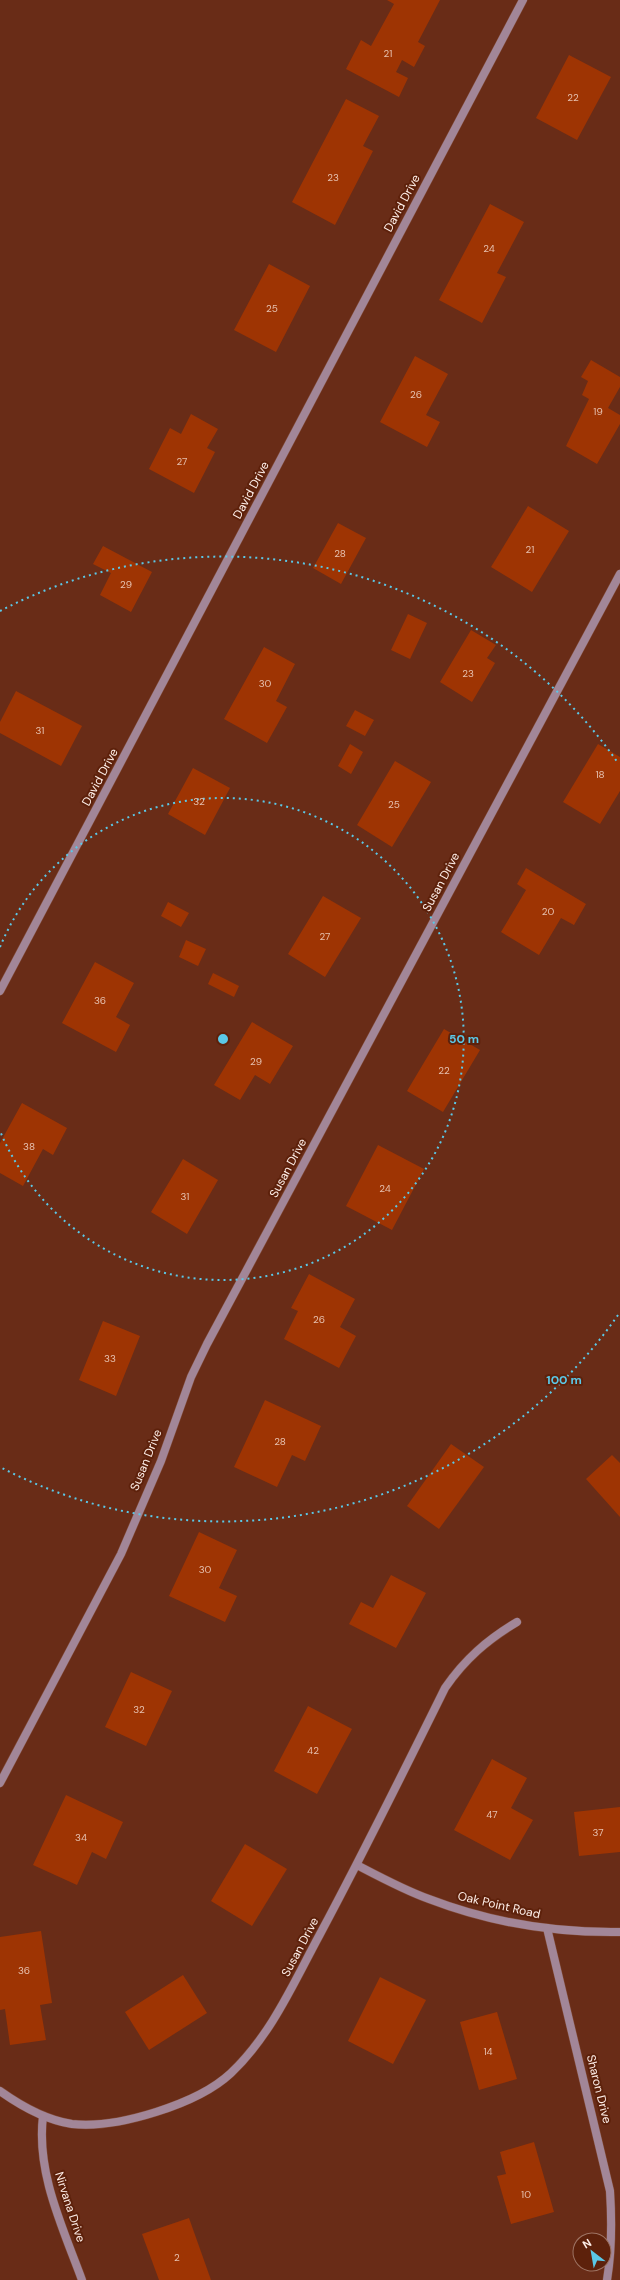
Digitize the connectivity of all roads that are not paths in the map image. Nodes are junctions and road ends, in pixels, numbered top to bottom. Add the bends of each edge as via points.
1 (523, 0) edge
2 (620, 574) edge
3 (0, 991) edge
4 (517, 1622) dead end
5 (0, 1783) edge
6 (357, 1865) junction
7 (547, 1928) junction
8 (620, 1932) edge
9 (0, 2090) edge
10 (43, 2116) junction
11 (82, 2280) edge
12 (607, 2280) edge

1 - 3 street, David Drive
2 - 5 street, Susan Drive via 191,1377 161,1461 121,1554
4 - 6 street, Susan Drive via 492,1637 474,1653 458,1669 445,1688
6 - 7 street, Oak Point Road via 448,1906 476,1915
6 - 10 street, Susan Drive via 273,2023 253,2050 230,2074 203,2092 173,2107 142,2116 110,2122 72,2124
7 - 8 street, Oak Point Road
7 - 12 street, Sharon Drive via 610,2191 612,2253
9 - 10 street, Susan Drive via 14,2101
10 - 11 street, Nirvana Drive via 42,2149 52,2199

